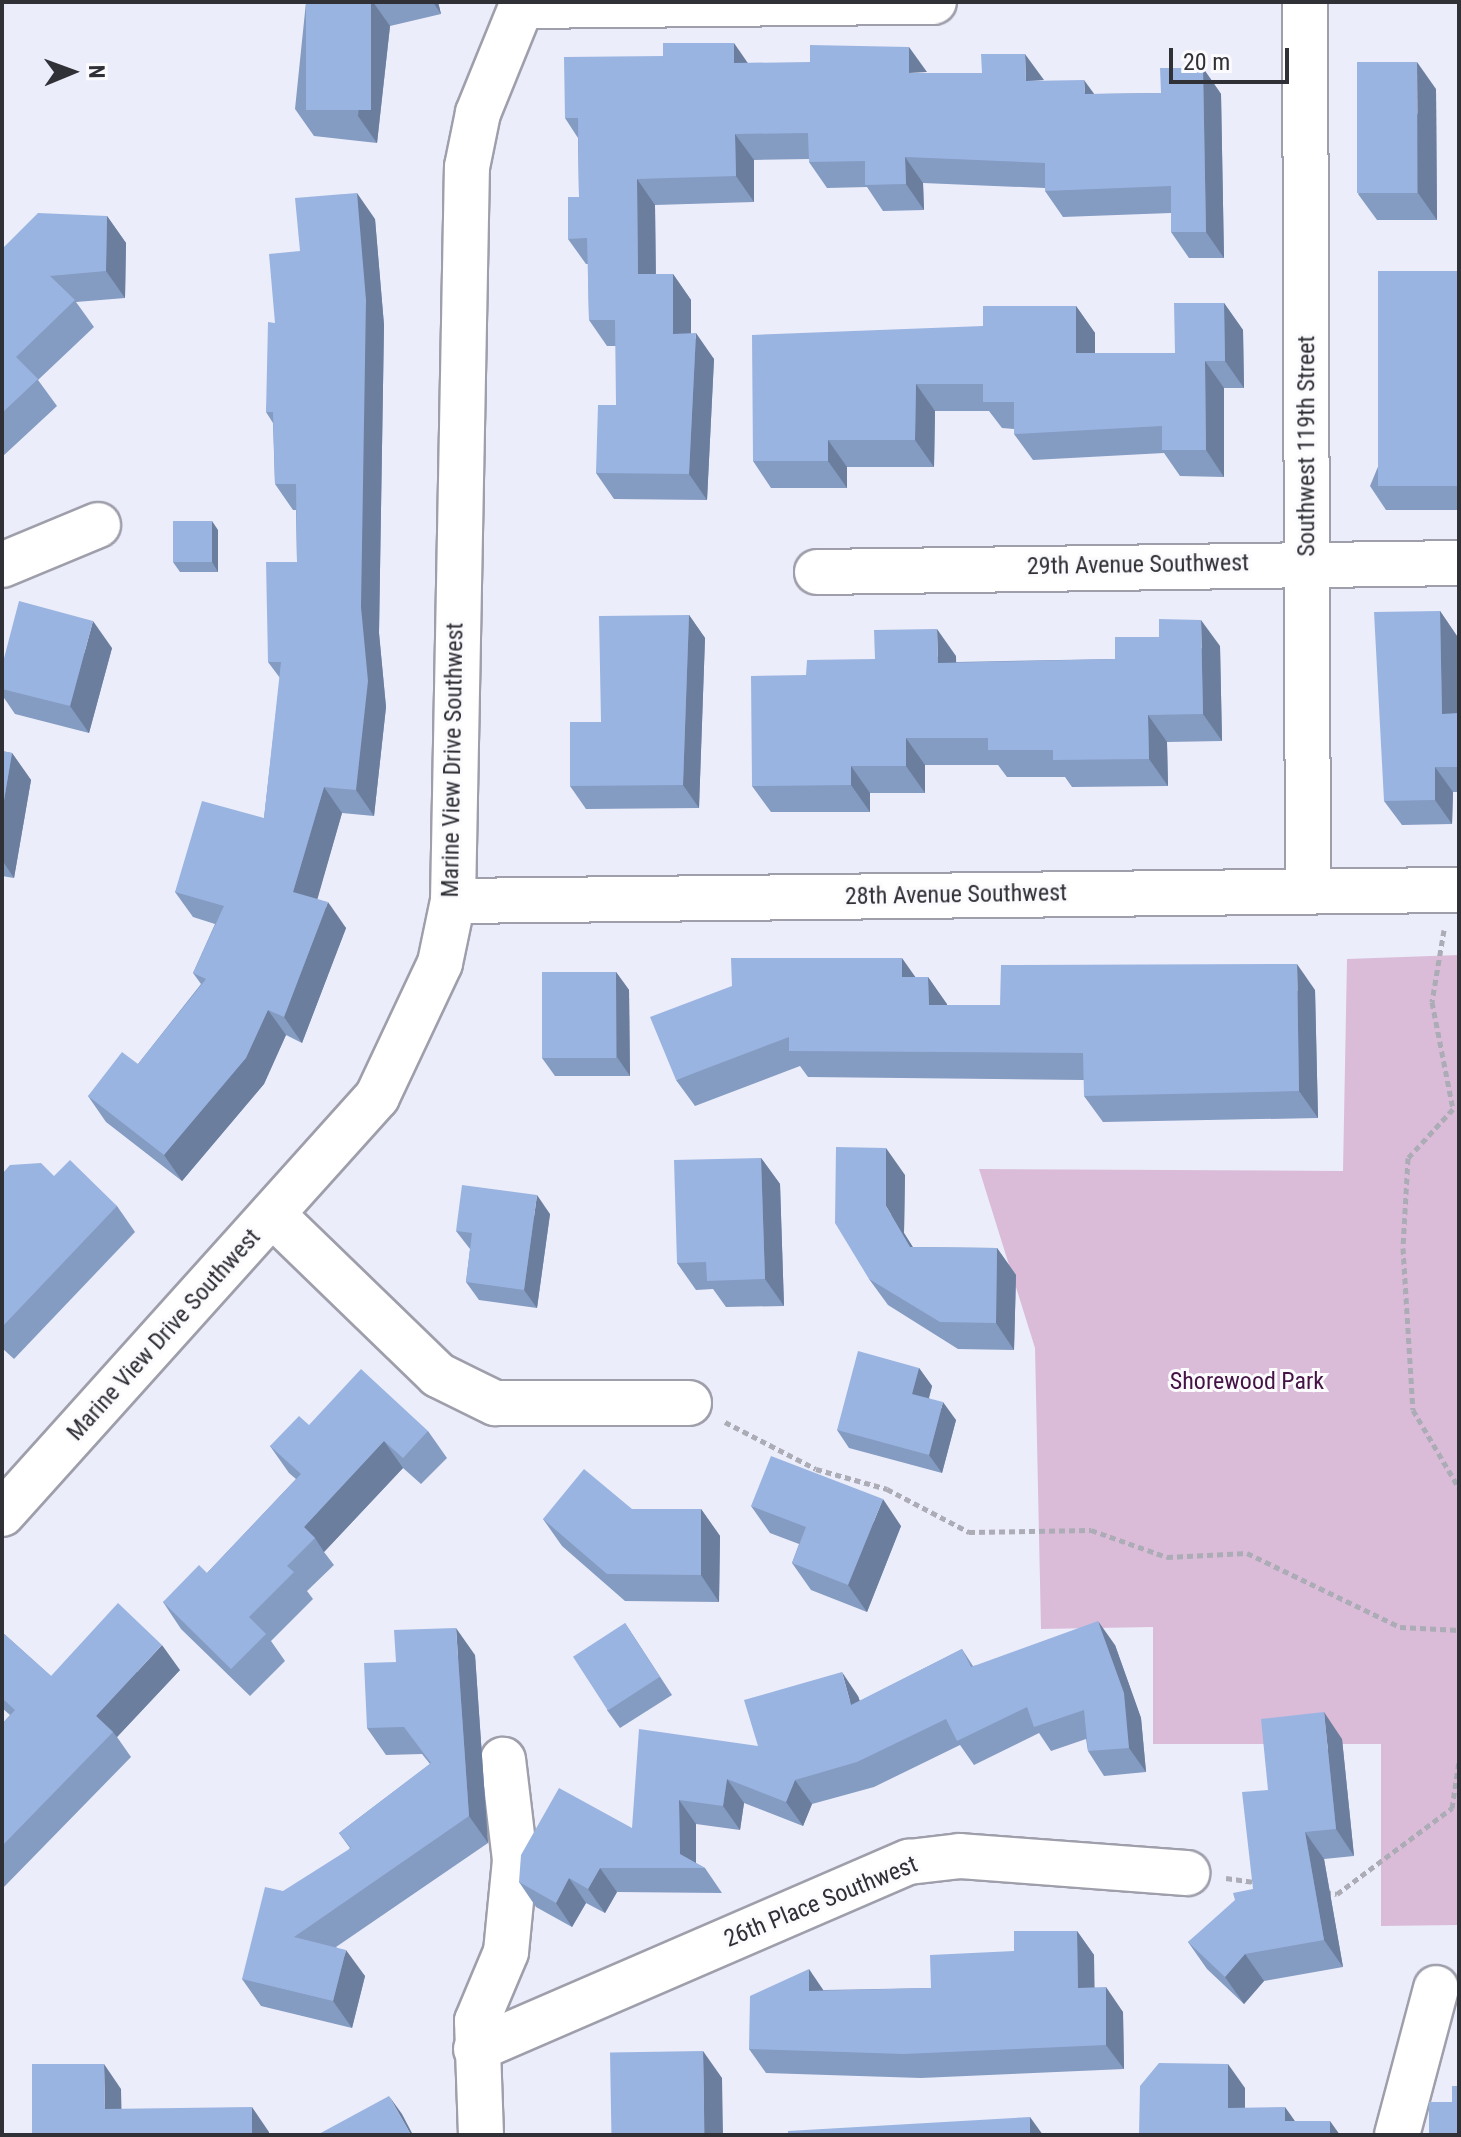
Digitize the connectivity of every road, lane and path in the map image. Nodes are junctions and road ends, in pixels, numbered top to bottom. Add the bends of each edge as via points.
1 (934, 2) edge
2 (1305, 2) edge
3 (522, 4) edge
4 (98, 525) dead end
5 (1308, 561) junction
6 (1459, 563) edge
7 (2, 565) edge
8 (817, 572) dead end
9 (1456, 890) edge
10 (1308, 891) junction
11 (453, 901) junction
12 (273, 1215) junction
13 (689, 1403) joint
14 (1459, 1488) edge
15 (2, 1514) edge
16 (1459, 1630) edge
17 (503, 1760) dead end
18 (1459, 1761) edge
19 (1187, 1873) joint
20 (1262, 1883) edge
21 (1307, 1889) edge
22 (1436, 1988) dead end
23 (476, 2049) junction
24 (481, 2135) edge
25 (1397, 2135) edge

1 - 3 street
2 - 5 street, Southwest 119th Street
3 - 11 street, Marine View Drive Southwest via 478,113 460,244
4 - 7 street
5 - 6 street, 29th Avenue Southwest
5 - 8 street, 29th Avenue Southwest
5 - 10 street, Southwest 119th Street
9 - 10 street, 28th Avenue Southwest
9 - 14 path via 1432,1002 1453,1109 1408,1158 1403,1248 1413,1410
10 - 11 street, 28th Avenue Southwest
11 - 12 street, Marine View Drive Southwest via 440,963 377,1097
12 - 13 street via 438,1375 495,1403
12 - 15 street, Marine View Drive Southwest
13 - 16 path via 816,1469 887,1489 969,1532 1091,1530 1167,1557 1247,1553 1400,1627
17 - 23 street via 513,1876 506,1952 477,2021
18 - 21 path via 1452,1808 1337,1894
19 - 20 path
19 - 23 street, 26th Place Southwest via 960,1856 909,1862
22 - 25 street
23 - 24 street

